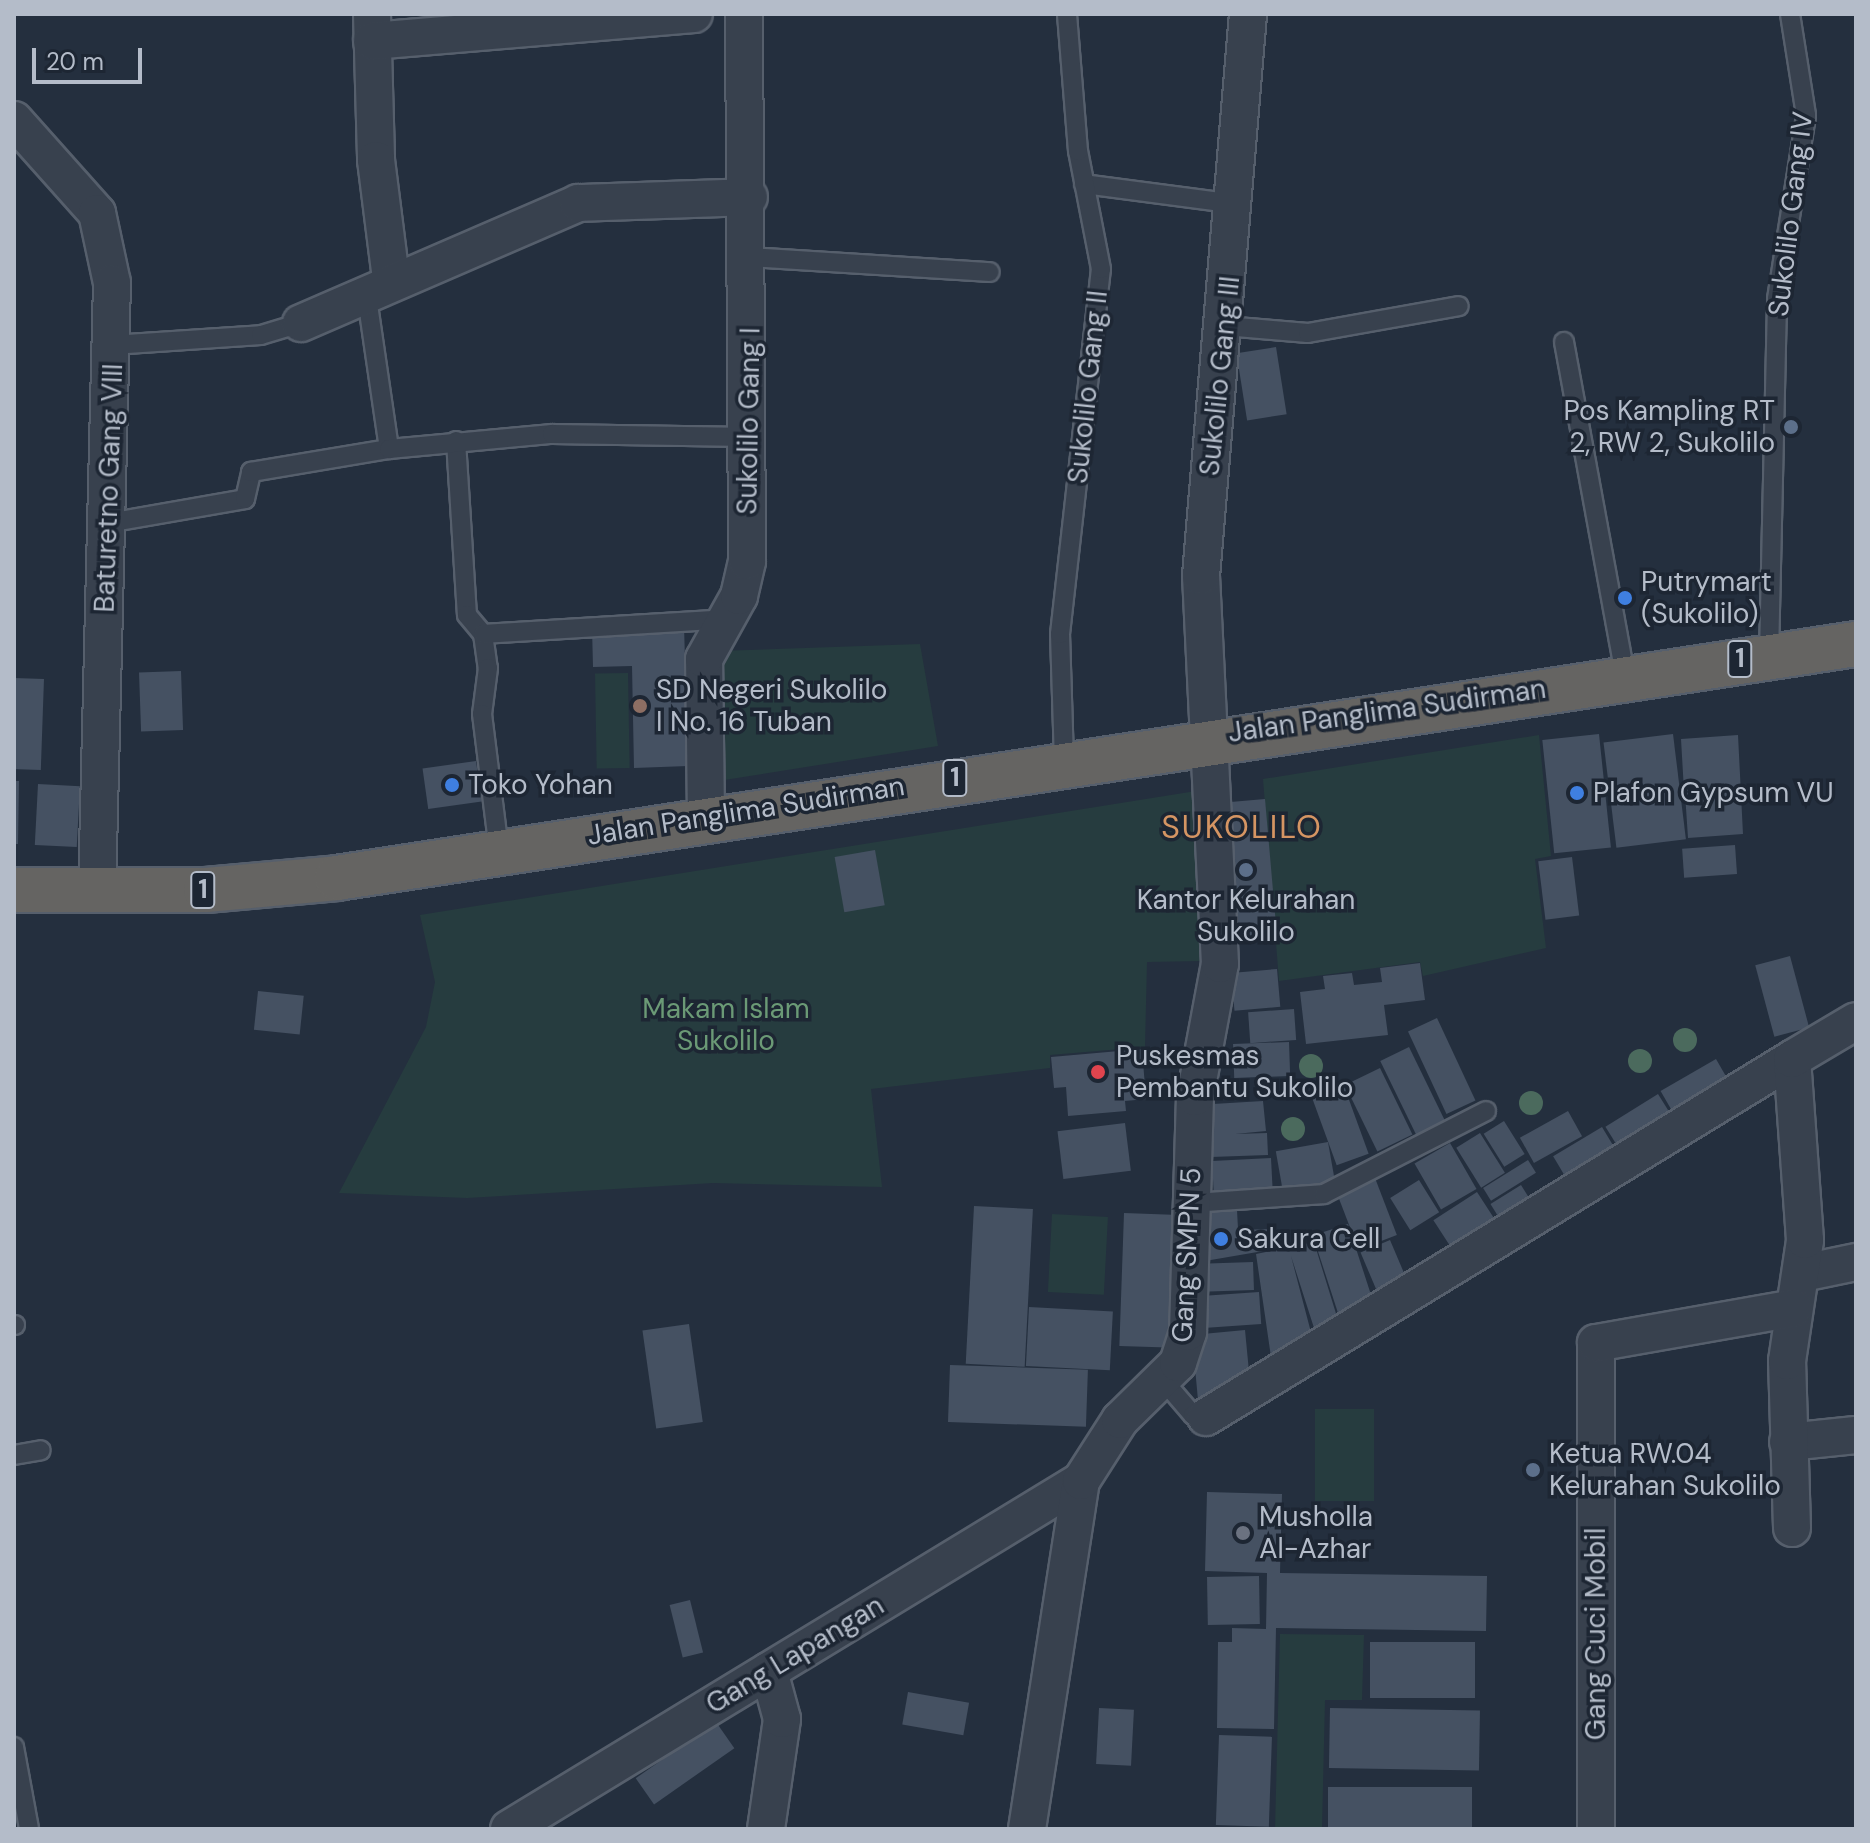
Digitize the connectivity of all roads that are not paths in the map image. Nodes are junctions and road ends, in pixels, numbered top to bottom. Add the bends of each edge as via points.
1 (694, 14) edge
2 (744, 14) edge
3 (1067, 14) edge
4 (1248, 14) edge
5 (1790, 14) edge
6 (372, 27) edge
7 (14, 120) edge
8 (1084, 184) junction
9 (749, 197) junction
10 (1236, 204) junction
11 (750, 257) junction
12 (990, 272) dead end
13 (379, 285) junction
14 (1459, 306) dead end
15 (301, 323) joint
16 (1225, 326) junction
17 (1564, 342) dead end
18 (112, 345) junction
19 (749, 437) junction
20 (456, 441) junction
21 (389, 449) junction
22 (108, 523) junction
23 (725, 619) junction
24 (483, 634) junction
25 (1856, 644) edge
26 (1769, 655) junction
27 (1625, 676) junction
28 (1205, 738) junction
29 (1064, 761) junction
30 (706, 818) junction
31 (499, 851) junction
32 (14, 890) edge
33 (97, 891) junction
34 (1856, 1021) edge
35 (1792, 1059) junction
36 (1486, 1111) dead end
37 (1192, 1203) junction
38 (1856, 1262) edge
39 (1803, 1273) junction
40 (1794, 1308) junction
41 (1163, 1380) junction
42 (1206, 1417) joint
43 (1856, 1435) edge
44 (1788, 1442) junction
45 (41, 1450) dead end
46 (14, 1455) edge
47 (1081, 1481) junction
48 (1792, 1528) dead end
49 (769, 1671) junction
50 (14, 1747) edge
51 (29, 1829) edge
52 (509, 1829) edge
53 (766, 1829) edge
54 (1027, 1829) edge
55 (1596, 1829) edge

1 - 6 street
2 - 9 street, Sukolilo Gang I
3 - 8 lane, Sukolilo Gang II
4 - 10 street, Sukolilo Gang III
5 - 26 lane, Sukolilo Gang IV via 1806,115 1777,299
6 - 13 street
7 - 18 street, Baturetno Gang VIII via 102,222
8 - 10 lane
8 - 29 lane, Sukolilo Gang II via 1101,269 1060,634
9 - 11 street, Sukolilo Gang I
9 - 13 street via 578,203
10 - 16 street, Sukolilo Gang III
11 - 12 lane
11 - 19 street, Sukolilo Gang I
13 - 15 street
13 - 21 lane
14 - 16 lane via 1308,333
15 - 18 lane via 261,335
16 - 28 street, Sukolilo Gang III via 1201,576
17 - 27 lane
18 - 22 street, Baturetno Gang VIII
19 - 20 lane
19 - 23 street, Sukolilo Gang I via 747,561
20 - 21 lane
20 - 24 lane via 465,599 468,619
21 - 22 lane via 251,472 245,499
22 - 33 street, Baturetno Gang VIII
23 - 24 lane
23 - 30 street, Sukolilo Gang I via 703,672
24 - 31 lane via 488,674 482,714
25 - 26 highway, Jalan Panglima Sudirman / 1
26 - 27 highway, Jalan Panglima Sudirman / 1
27 - 28 highway, Jalan Panglima Sudirman / 1
28 - 29 highway, Jalan Panglima Sudirman / 1
28 - 37 street, Gang SMPN 5 via 1220,964 1197,1076
29 - 30 highway, Jalan Panglima Sudirman / 1
30 - 31 highway, Jalan Panglima Sudirman / 1
31 - 33 highway, Jalan Panglima Sudirman / 1 via 297,882
32 - 33 highway, Jalan Panglima Sudirman / 1
34 - 35 street
35 - 39 street
35 - 42 street
36 - 37 lane via 1324,1194
37 - 41 street, Gang SMPN 5 via 1188,1332 1182,1355
38 - 39 street
39 - 40 street
40 - 44 street
40 - 55 street, Gang Cuci Mobil via 1596,1343
41 - 42 lane via 1196,1417
41 - 47 street, Gang SMPN 5 via 1113,1429
43 - 44 street
44 - 48 street
45 - 46 lane
47 - 49 street, Gang Lapangan
47 - 54 street, Gang SMPN 5
49 - 52 street, Gang Lapangan
49 - 53 street via 782,1719
50 - 51 lane

